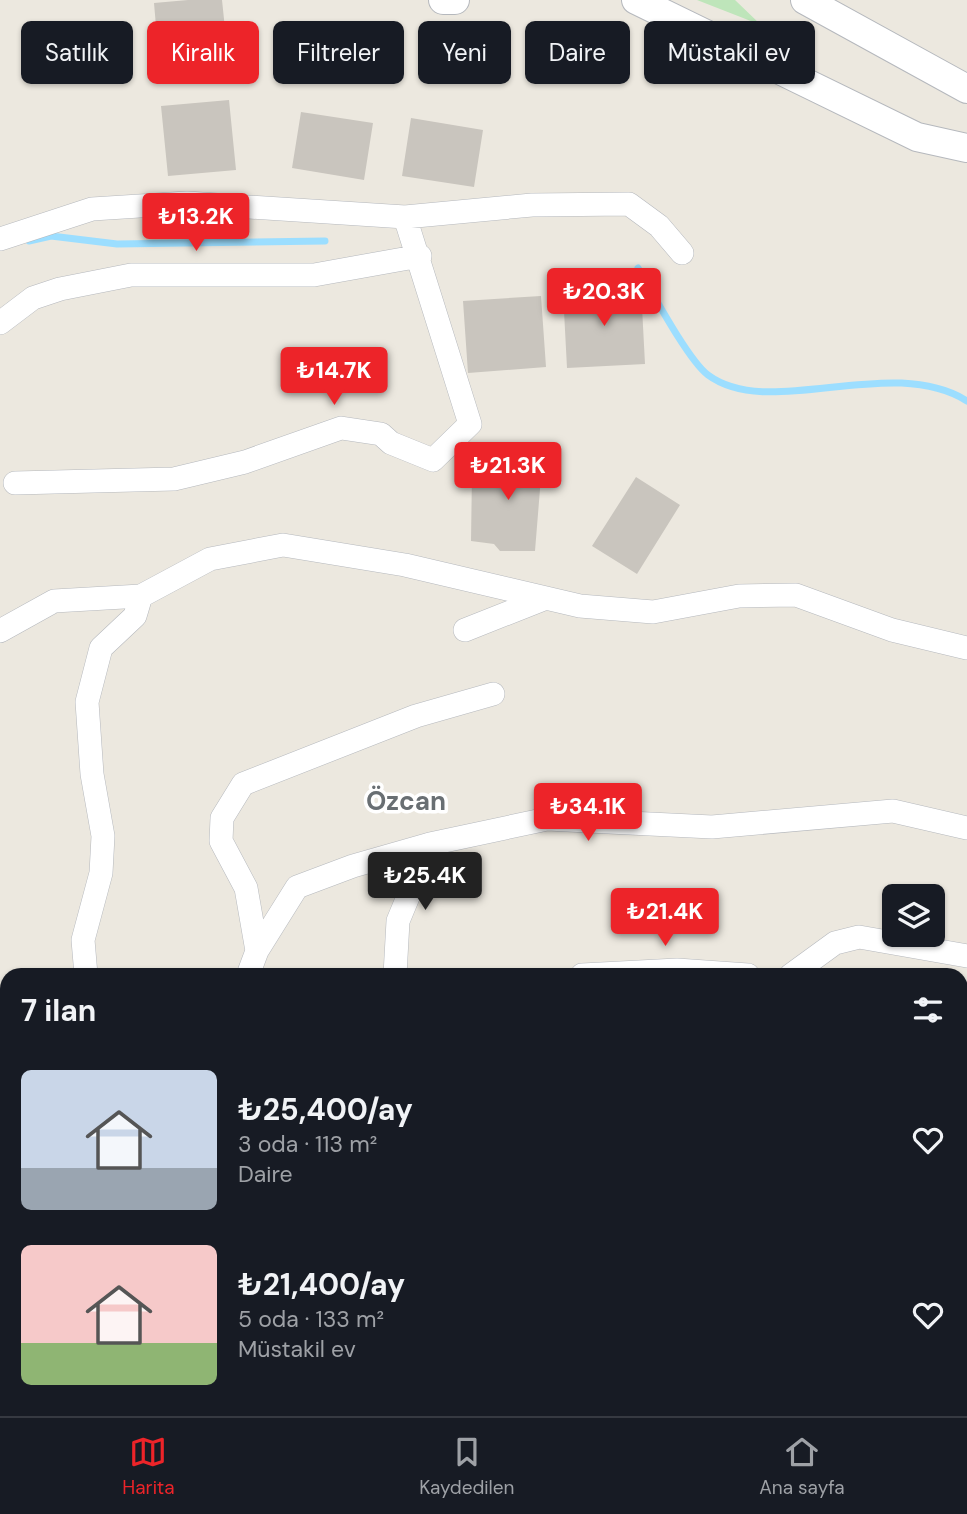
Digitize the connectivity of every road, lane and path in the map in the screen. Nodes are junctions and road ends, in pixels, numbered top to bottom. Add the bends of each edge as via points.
1 (443, 0) edge
2 (455, 0) edge
3 (636, 0) edge
4 (805, 0) edge
5 (967, 89) edge
6 (967, 148) edge
7 (405, 216) junction
8 (0, 239) edge
9 (682, 253) dead end
10 (420, 256) junction
11 (0, 323) edge
12 (15, 483) dead end
13 (141, 596) junction
14 (546, 598) junction
15 (465, 630) dead end
16 (0, 631) edge
17 (967, 648) edge
18 (493, 694) dead end
19 (967, 828) edge
20 (430, 844) junction
21 (257, 951) junction
22 (967, 956) edge
23 (85, 968) edge
24 (251, 968) edge
25 (395, 968) edge
26 (801, 968) edge

1 - 2 street
3 - 6 street via 917,137
4 - 5 street
7 - 8 street via 174,204 92,209
7 - 9 street via 532,205 629,204 659,226
7 - 10 street
10 - 11 street via 314,275 131,275 51,292
10 - 12 street via 470,424 433,460 391,443 381,434 341,428 245,462 174,479
13 - 14 street via 210,559 283,545 405,565
13 - 16 street via 54,601
13 - 23 street via 135,616 101,648 87,702 92,774 103,836 100,873 83,940
14 - 15 street
14 - 17 street via 580,606 653,612 739,596 796,595 892,630
18 - 21 street via 416,716 243,784 222,818 221,841 246,888
19 - 20 street via 893,811 712,827 547,819
20 - 21 street via 297,887
20 - 25 street via 398,920
21 - 24 street
22 - 26 street via 859,937 835,943

